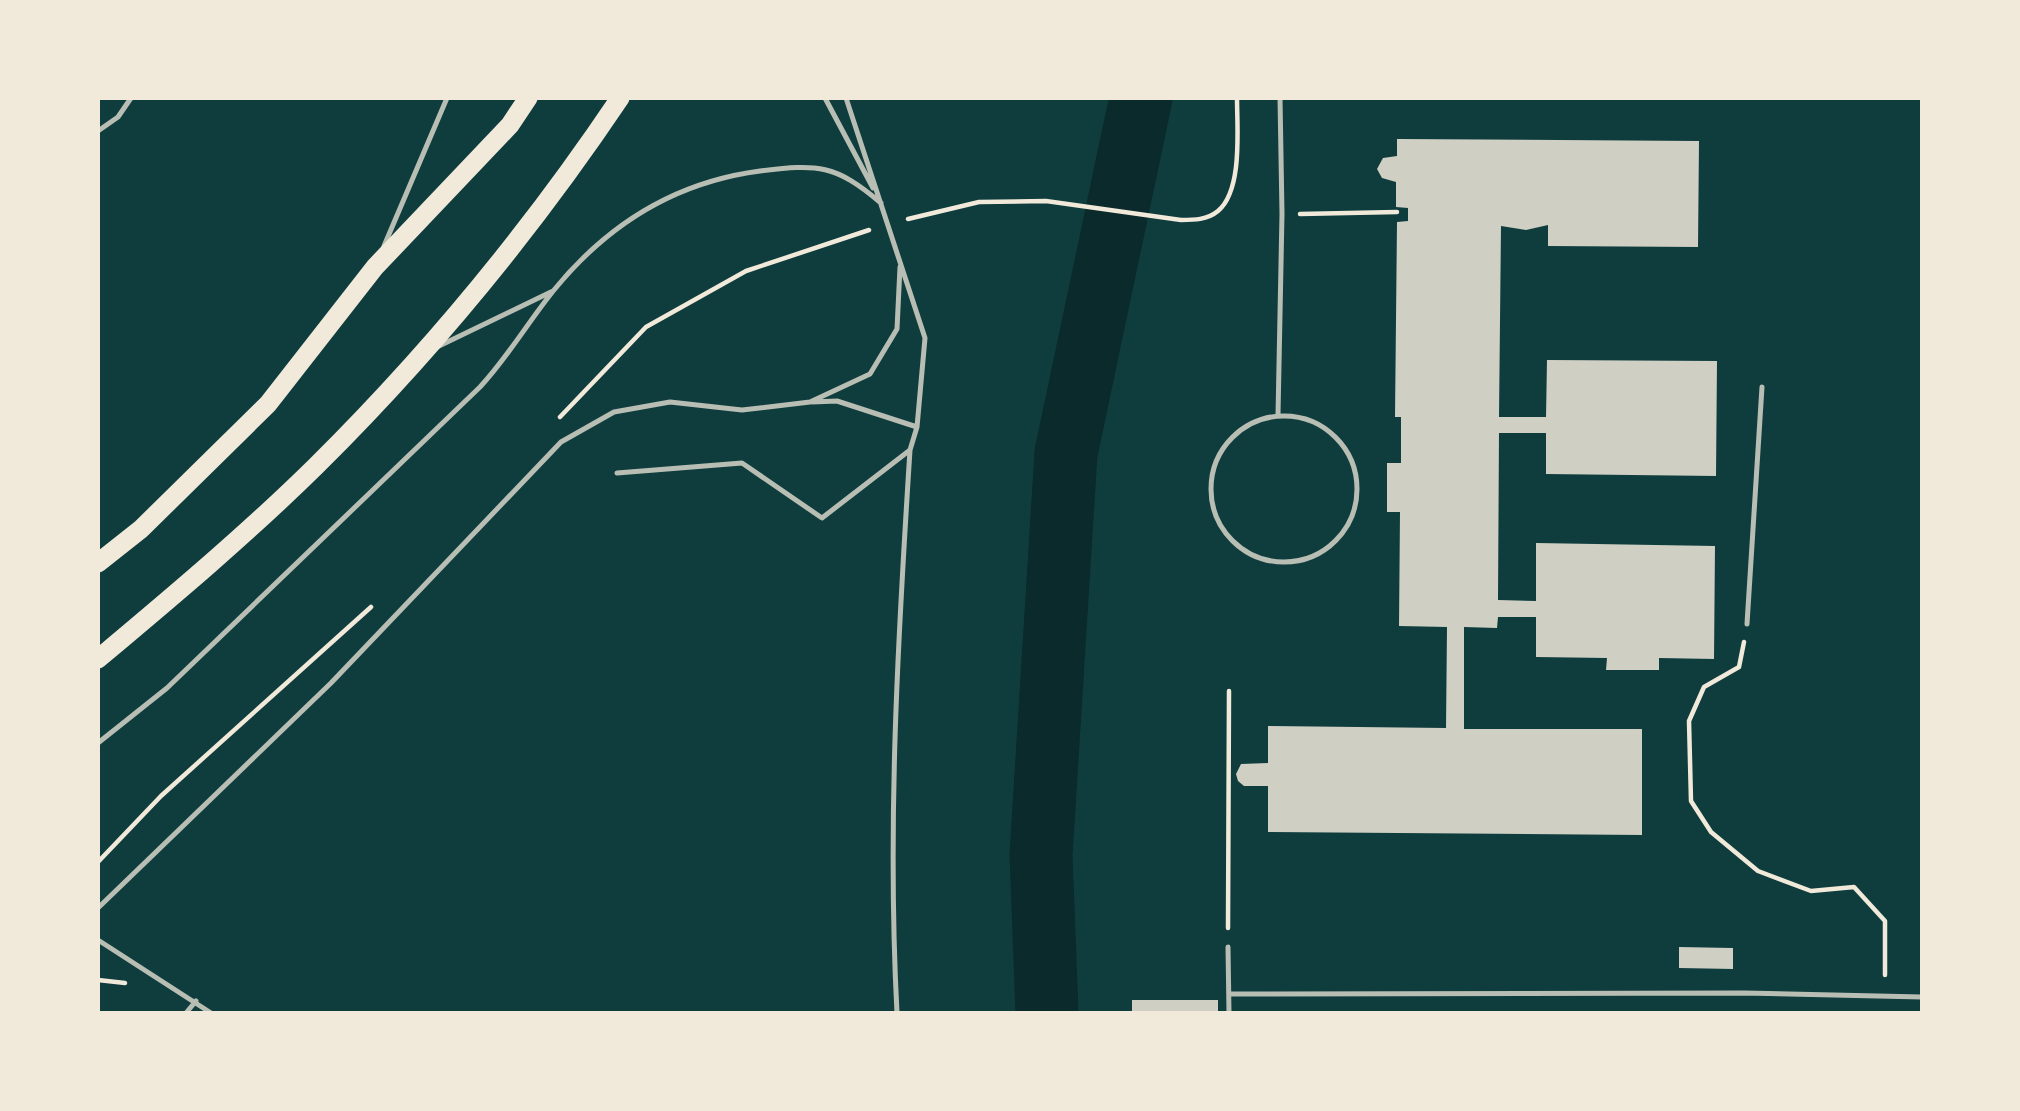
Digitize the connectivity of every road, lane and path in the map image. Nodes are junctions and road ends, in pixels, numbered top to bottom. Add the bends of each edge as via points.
1 (131, 98) edge
2 (447, 98) edge
3 (528, 98) edge
4 (620, 98) edge
5 (825, 98) edge
6 (846, 98) edge
7 (1237, 98) edge
8 (1280, 98) edge
9 (98, 131) edge
10 (1046, 201) dead end
11 (881, 203) junction
12 (1397, 212) dead end
13 (1282, 214) junction
14 (375, 267) junction
15 (900, 267) junction
16 (554, 290) junction
17 (417, 357) junction
18 (1762, 387) dead end
19 (810, 402) junction
20 (1278, 415) junction
21 (917, 427) junction
22 (910, 450) junction
23 (617, 472) dead end
24 (98, 563) edge
25 (1747, 624) joint
26 (98, 659) edge
27 (1229, 691) dead end
28 (98, 743) edge
29 (98, 908) edge
30 (98, 940) edge
31 (1228, 947) joint
32 (1884, 951) dead end
33 (1229, 995) junction
34 (1922, 997) edge
35 (196, 1001) junction
36 (186, 1013) edge
37 (211, 1013) edge
38 (897, 1013) edge
39 (1229, 1013) edge

1 - 9 lane via 118,117
2 - 14 lane
3 - 14 highway via 510,125
4 - 17 highway via 564,182
5 - 11 lane
6 - 11 lane
7 - 10 path via 1235,178 1219,211 1201,220 1181,220
8 - 13 lane
11 - 15 lane
11 - 16 lane via 850,177 809,165 706,181 653,203 608,234
12 - 13 path
13 - 20 lane
14 - 24 highway via 268,404 141,528
15 - 19 lane via 897,329 870,374
15 - 21 lane via 925,338
16 - 17 lane
16 - 28 lane via 506,359 480,387 167,688
17 - 26 highway via 317,465 211,564
18 - 25 lane
19 - 21 lane via 837,401
19 - 29 lane via 742,410 670,402 614,412 561,442 331,683
20 - 20 lane via 1311,419 1338,438 1355,465 1358,498 1348,529 1325,552 1300,562 1273,563 1247,554 1227,537 1214,513 1210,486 1216,460 1231,438 1252,422
21 - 22 lane
22 - 23 lane via 822,518 742,463
22 - 38 lane via 894,752 892,917
25 - 32 path via 1739,667 1704,687 1689,721 1691,801 1711,832 1758,871 1811,891 1854,887 1885,921
27 - 31 path
30 - 35 lane
31 - 33 lane
33 - 34 lane
33 - 39 lane
35 - 36 lane
35 - 37 lane

